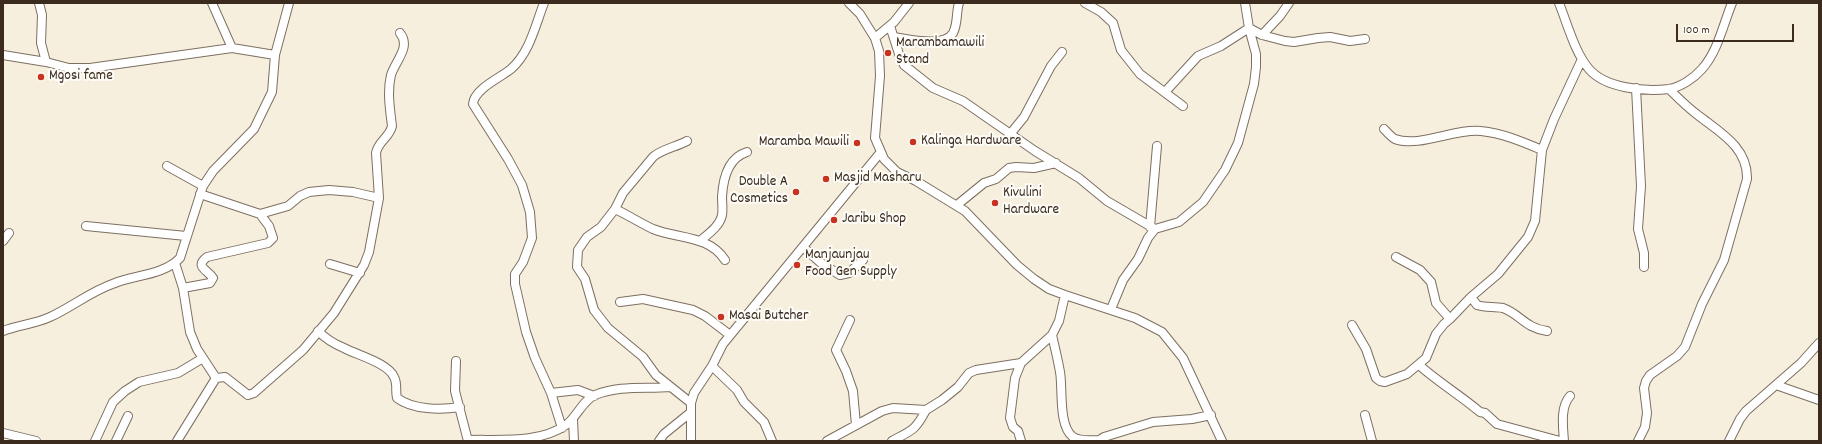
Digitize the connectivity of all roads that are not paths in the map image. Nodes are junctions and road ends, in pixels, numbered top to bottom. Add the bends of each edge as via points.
1 (39, 3) edge
2 (212, 3) edge
3 (289, 3) edge
4 (544, 3) edge
5 (849, 3) edge
6 (909, 3) edge
7 (959, 3) edge
8 (1085, 3) edge
9 (1245, 3) edge
10 (1289, 3) edge
11 (1559, 3) edge
12 (1732, 3) edge
13 (890, 26) junction
14 (1249, 28) junction
15 (400, 33) dead end
16 (1262, 35) junction
17 (894, 37) junction
18 (875, 38) junction
19 (1365, 39) dead end
20 (232, 48) junction
21 (1062, 52) dead end
22 (3, 55) edge
23 (275, 55) junction
24 (1582, 60) junction
25 (46, 62) junction
26 (1636, 88) junction
27 (1669, 89) junction
28 (1165, 92) junction
29 (1183, 106) dead end
30 (1384, 129) dead end
31 (1011, 133) junction
32 (687, 141) dead end
33 (1157, 146) dead end
34 (1542, 150) junction
35 (747, 152) dead end
36 (880, 153) junction
37 (1056, 163) junction
38 (167, 166) dead end
39 (201, 190) junction
40 (379, 198) junction
41 (957, 205) junction
42 (615, 208) junction
43 (260, 214) junction
44 (86, 226) dead end
45 (1153, 228) junction
46 (10, 233) dead end
47 (186, 236) junction
48 (700, 241) junction
49 (3, 242) edge
50 (803, 247) junction
51 (1396, 257) dead end
52 (726, 260) dead end
53 (863, 260) dead end
54 (175, 263) junction
55 (330, 264) dead end
56 (1644, 267) dead end
57 (360, 273) junction
58 (183, 288) junction
59 (1065, 294) junction
60 (1471, 297) junction
61 (620, 302) dead end
62 (1111, 309) junction
63 (1450, 319) junction
64 (850, 320) dead end
65 (1352, 325) dead end
66 (3, 331) edge
67 (318, 331) junction
68 (1547, 331) dead end
69 (730, 335) junction
70 (1052, 336) junction
71 (1819, 343) edge
72 (204, 358) junction
73 (456, 361) dead end
74 (1021, 363) junction
75 (1419, 365) junction
76 (712, 366) junction
77 (216, 378) junction
78 (1776, 385) junction
79 (670, 387) junction
80 (551, 393) junction
81 (594, 396) junction
82 (1570, 396) dead end
83 (1819, 400) edge
84 (691, 402) junction
85 (460, 407) junction
86 (926, 410) junction
87 (690, 413) junction
88 (1211, 415) junction
89 (1365, 415) dead end
90 (128, 416) dead end
91 (572, 420) junction
92 (856, 425) junction
93 (562, 428) junction
94 (3, 433) edge
95 (31, 440) edge
96 (1099, 440) edge
97 (95, 441) edge
98 (116, 441) edge
99 (177, 441) edge
100 (468, 441) edge
101 (574, 441) edge
102 (659, 441) edge
103 (691, 441) edge
104 (772, 441) edge
105 (828, 441) edge
106 (892, 441) edge
107 (1021, 441) edge
108 (1222, 441) edge
109 (1372, 441) edge
110 (1560, 441) edge
111 (1564, 441) edge
112 (1638, 441) edge
113 (1729, 441) edge

1 - 25 street via 42,15 41,43
2 - 20 street
3 - 23 street
4 - 80 street via 527,50 511,69 476,94 473,104 522,185 530,212 532,238 523,262 515,274 515,284 526,332
5 - 18 street via 860,14
6 - 13 street
7 - 17 street via 953,32 949,38 936,42
8 - 28 street via 1113,23 1121,50 1131,64
9 - 14 street
10 - 16 street
11 - 24 street
12 - 27 street via 1725,26 1703,68 1693,78
13 - 17 street
13 - 18 street
14 - 16 street
14 - 28 street via 1221,46 1198,56
14 - 45 street via 1256,54 1256,66 1254,84 1238,144 1225,170 1203,202 1179,222
15 - 40 street via 405,44 391,76 389,92 392,126 391,131 377,146 376,153
16 - 19 street via 1294,42 1330,37 1350,41
17 - 31 street via 900,57 910,70 933,88 963,102
18 - 36 street via 879,51 880,76 875,138
20 - 23 street
20 - 25 street via 90,68 69,68
21 - 31 street via 1051,66 1024,117
22 - 25 street
23 - 39 street via 272,92 254,130 213,171
24 - 26 street via 1594,75 1604,81
24 - 34 street
26 - 27 street
26 - 56 street via 1641,186 1638,229 1644,253
27 - 112 street via 1729,140 1745,160 1747,179 1724,260 1702,304 1685,347 1646,381 1644,388 1647,414 1645,427
28 - 29 street
30 - 34 street via 1394,139 1406,141 1451,135 1467,130 1482,131 1508,137
31 - 37 street
32 - 42 street via 653,157 623,193
33 - 45 street
34 - 60 street via 1535,221 1528,237 1498,274
35 - 48 street via 738,156 727,169 722,196 722,215 718,224
36 - 41 street via 897,172 916,180
36 - 50 street
37 - 41 street via 1034,168 1010,168 996,179 984,183
37 - 45 street via 1107,201
38 - 39 street
39 - 43 street
39 - 47 street
40 - 43 street via 353,192 309,192 288,206
40 - 57 street via 369,252
41 - 59 street via 979,224 1017,265 1034,279
42 - 48 street via 655,229
42 - 79 street via 601,227 582,244 577,256 577,267 585,279 592,302 601,319 643,357 656,375
43 - 58 street via 269,226 273,235 272,240 207,257 201,265 211,275 212,281
44 - 47 street
45 - 62 street via 1138,259 1123,280
46 - 49 street
47 - 54 street via 180,258
48 - 52 street
50 - 53 street via 840,275 849,273
50 - 69 street
51 - 63 street via 1420,270 1431,282 1436,303
54 - 58 street
54 - 66 street via 158,271 104,287 36,323
55 - 57 street
57 - 67 street via 334,313
58 - 72 street via 190,332
59 - 62 street
59 - 70 street via 1059,321
60 - 63 street
60 - 68 street via 1477,305 1504,308 1527,325
61 - 69 street via 643,299 693,310
62 - 88 street via 1162,332 1183,358
63 - 75 street via 1436,334 1426,358
64 - 92 street via 836,350 853,391
65 - 75 street via 1366,349 1376,378 1380,381 1385,382 1407,374
67 - 77 street via 302,350 251,395 226,377
67 - 85 street via 325,338 388,370 394,376 398,398 402,402 432,408
69 - 76 street
70 - 74 street
70 - 96 street via 1060,371 1066,429 1073,437 1081,440
71 - 78 street via 1815,350
72 - 77 street
72 - 97 street via 178,373 139,382 125,391 114,402
73 - 85 street via 455,391
74 - 86 street via 969,373 958,387
74 - 107 street via 1015,378 1010,418
75 - 110 street via 1497,424
76 - 84 street
76 - 104 street via 764,422
77 - 99 street
78 - 83 street
78 - 113 street via 1746,411
79 - 81 street via 627,387
79 - 84 street
80 - 81 street via 578,390
80 - 93 street
81 - 91 street
82 - 111 street via 1564,405
84 - 87 street
85 - 100 street
86 - 92 street via 888,409
86 - 106 street via 919,424 911,432
87 - 102 street
87 - 103 street
88 - 96 street via 1153,422
88 - 108 street
89 - 109 street
90 - 98 street
91 - 93 street
91 - 101 street
92 - 105 street
93 - 100 street via 546,436 534,438
94 - 95 street

